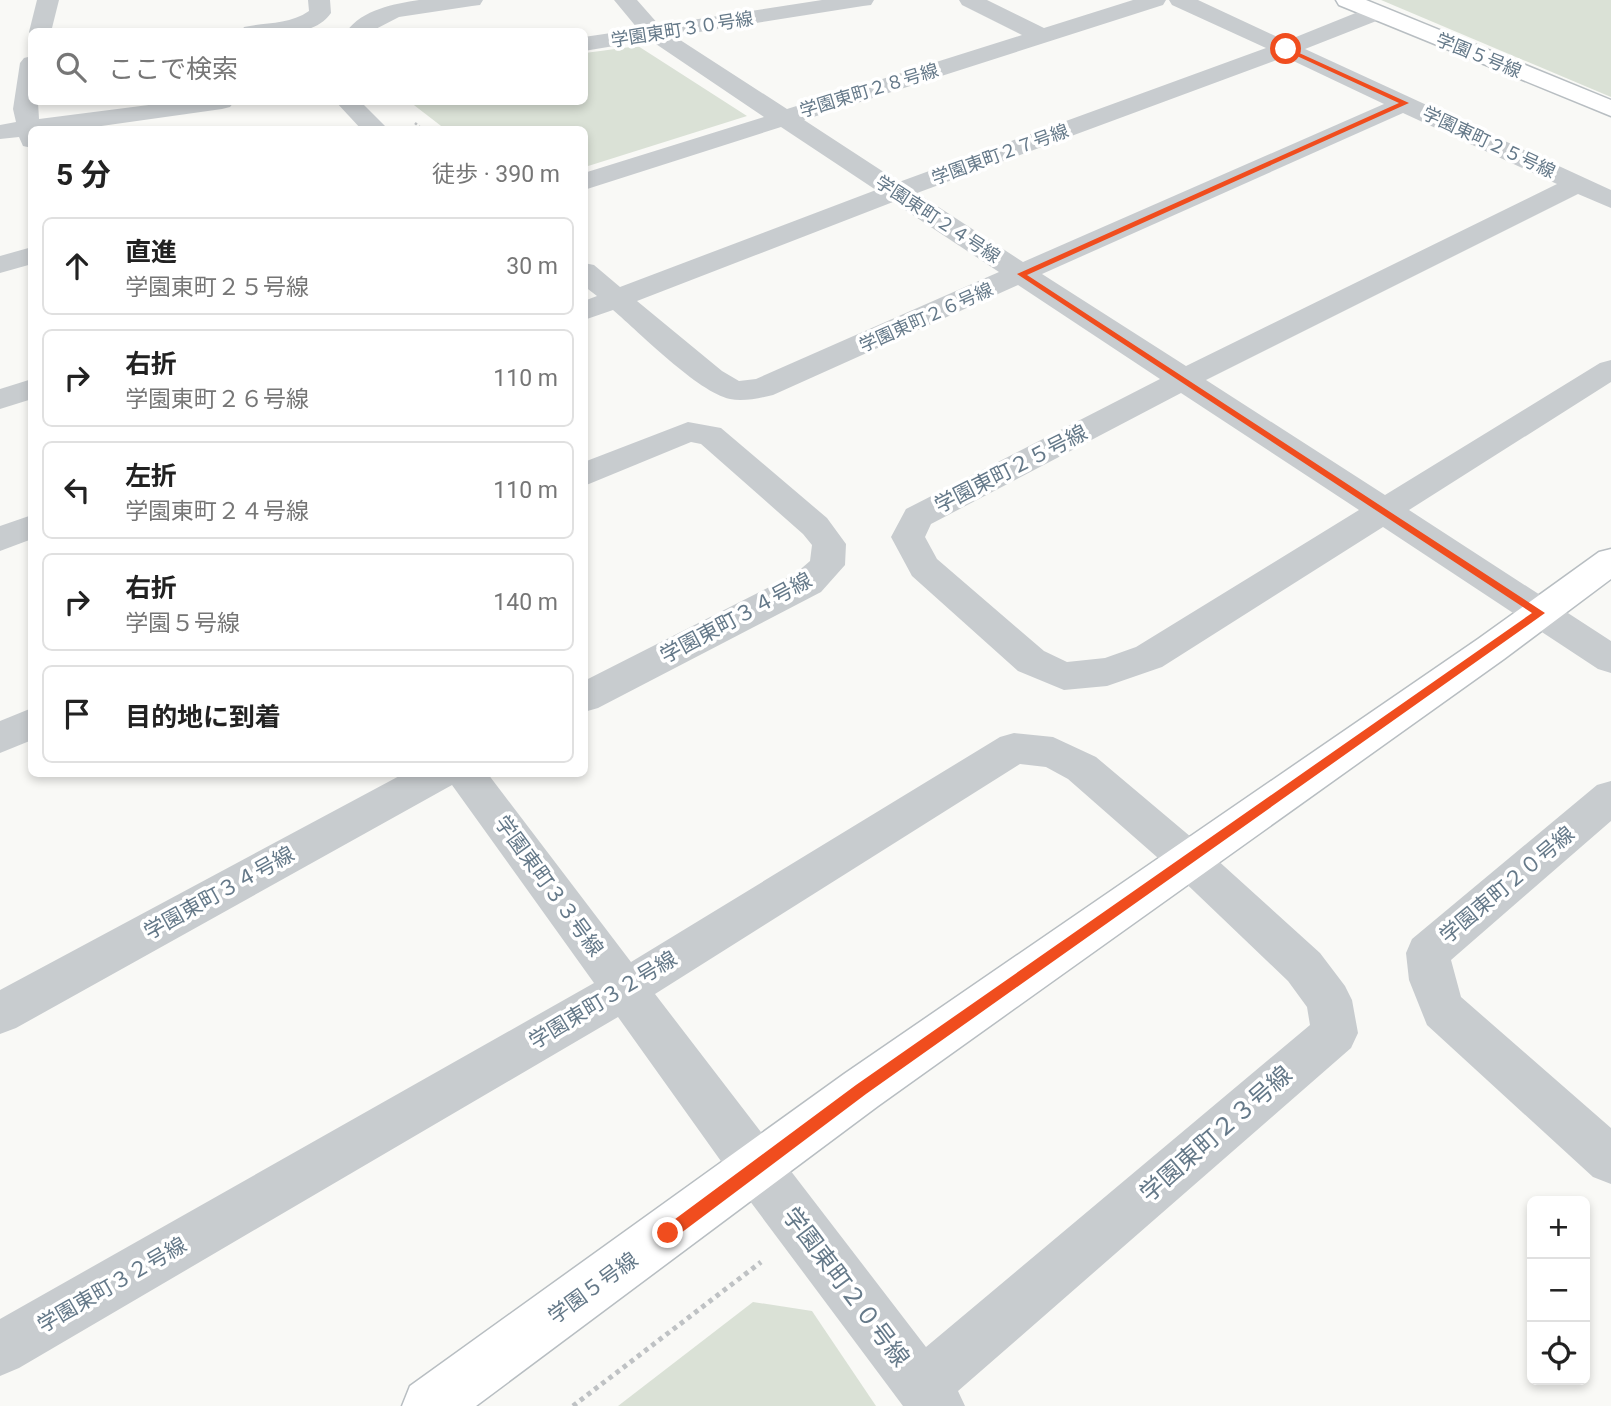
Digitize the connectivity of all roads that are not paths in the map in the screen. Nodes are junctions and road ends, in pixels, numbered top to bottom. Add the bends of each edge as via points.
1 (48, 0) edge
2 (319, 0) edge
3 (472, 0) edge
4 (625, 0) edge
5 (863, 0) edge
6 (970, 0) edge
7 (1155, 0) edge
8 (1180, 0) edge
9 (1347, 0) edge
10 (1376, 13) junction
11 (41, 28) edge
12 (286, 28) edge
13 (360, 28) edge
14 (654, 34) junction
15 (1042, 36) junction
16 (588, 43) edge
17 (1286, 49) junction
18 (24, 59) edge
19 (1405, 103) junction
20 (205, 105) edge
21 (351, 105) edge
22 (1611, 109) edge
23 (782, 117) junction
24 (28, 126) edge
25 (82, 126) edge
26 (373, 126) edge
27 (0, 132) edge
28 (28, 135) edge
29 (588, 181) edge
30 (1578, 184) junction
31 (895, 192) junction
32 (1611, 200) edge
33 (28, 255) edge
34 (0, 265) edge
35 (588, 274) edge
36 (1021, 274) junction
37 (616, 299) junction
38 (588, 310) edge
39 (1611, 369) edge
40 (1182, 380) junction
41 (28, 389) edge
42 (0, 399) edge
43 (588, 473) edge
44 (1381, 510) junction
45 (28, 528) edge
46 (0, 539) edge
47 (1611, 561) edge
48 (1539, 613) junction
49 (1611, 659) edge
50 (588, 696) edge
51 (28, 725) edge
52 (0, 738) edge
53 (432, 777) edge
54 (468, 777) edge
55 (1611, 797) edge
56 (1189, 860) junction
57 (625, 989) junction
58 (0, 1013) edge
59 (1611, 1160) edge
60 (756, 1168) junction
61 (0, 1349) edge
62 (929, 1396) edge
63 (430, 1406) edge

1 - 11 street
2 - 12 street via 320,13 312,20
3 - 13 street via 396,11
4 - 14 street, 学園東町２４号線
5 - 14 street, 学園東町３０号線
6 - 15 street
7 - 15 street, 学園東町２８号線
8 - 17 street, 学園東町２５号線
9 - 10 street, 学園５号線
10 - 17 street, 学園東町２７号線
10 - 22 street, 学園５号線
14 - 16 street, 学園東町３０号線
14 - 23 street, 学園東町２４号線
15 - 23 street, 学園東町２８号線
17 - 19 street, 学園東町２５号線
17 - 31 street, 学園東町２７号線
18 - 24 street
19 - 30 street, 学園東町２５号線
19 - 36 street, 学園東町２６号線
20 - 25 street
21 - 26 street
23 - 29 street, 学園東町２８号線
23 - 31 street, 学園東町２４号線
27 - 28 street
30 - 32 street, 学園東町２５号線
30 - 40 street, 学園東町２５号線
31 - 36 street, 学園東町２４号線
31 - 37 street, 学園東町２７号線
33 - 34 street
35 - 37 street
36 - 37 street, 学園東町２６号線 via 788,379 734,391 711,378
36 - 40 street, 学園東町２４号線
37 - 38 street, 学園東町２７号線
39 - 44 street, 学園東町２５号線
40 - 44 street, 学園東町２４号線
40 - 44 street, 学園東町２５号線 via 918,517 908,537 924,567 1031,661 1064,676 1107,672 1149,656
41 - 42 street
43 - 50 street, 学園東町３４号線 via 688,432 710,435 815,526 829,544 827,565 808,583
44 - 48 street, 学園東町２４号線
45 - 46 street
47 - 48 street, 学園５号線
48 - 49 street, 学園東町２４号線
48 - 56 street, 学園５号線
51 - 52 street
53 - 58 street, 学園東町３４号線
54 - 57 street, 学園東町３３号線
55 - 59 street, 学園東町２０号線 via 1428,953 1443,1010
56 - 57 street, 学園東町３２号線 via 1082,768 1054,752 1014,748
56 - 60 street, 学園５号線
56 - 62 street, 学園東町２３号線 via 1304,967 1329,1000 1335,1033
57 - 60 street, 学園東町３３号線
57 - 61 street, 学園東町３２号線
60 - 62 street, 学園東町２０号線
60 - 63 street, 学園５号線

